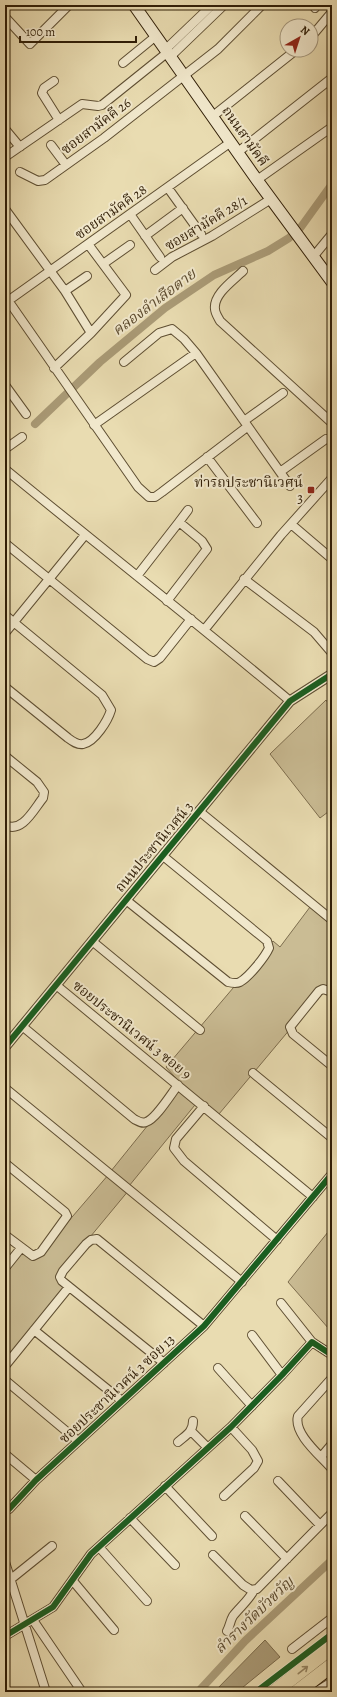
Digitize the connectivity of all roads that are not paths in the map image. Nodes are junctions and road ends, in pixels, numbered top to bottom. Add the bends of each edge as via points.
1 (69, 5) edge
2 (134, 5) edge
3 (212, 5) edge
4 (224, 5) edge
5 (262, 5) edge
6 (332, 12) edge
7 (5, 17) edge
8 (319, 27) edge
9 (156, 36) junction
10 (168, 52) junction
11 (286, 58) edge
12 (123, 63) dead end
13 (183, 75) junction
14 (332, 78) edge
15 (54, 81) dead end
16 (213, 116) junction
17 (59, 120) junction
18 (332, 126) edge
19 (7, 131) edge
20 (231, 142) junction
21 (51, 146) dead end
22 (20, 147) junction
23 (238, 152) junction
24 (5, 157) edge
25 (66, 165) junction
26 (20, 172) dead end
27 (257, 180) junction
28 (168, 188) junction
29 (271, 199) junction
30 (182, 208) junction
31 (5, 209) edge
32 (130, 214) junction
33 (201, 234) dead end
34 (332, 234) edge
35 (145, 236) junction
36 (88, 244) junction
37 (130, 245) dead end
38 (160, 257) dead end
39 (313, 257) junction
40 (103, 264) junction
41 (155, 270) dead end
42 (50, 271) junction
43 (243, 271) dead end
44 (86, 276) dead end
45 (332, 282) edge
46 (65, 291) junction
47 (6, 300) edge
48 (91, 333) junction
49 (196, 353) junction
50 (124, 362) dead end
51 (54, 368) junction
52 (5, 385) edge
53 (283, 393) dead end
54 (26, 414) dead end
55 (332, 423) edge
56 (246, 424) junction
57 (94, 425) junction
58 (22, 437) dead end
59 (326, 439) dead end
60 (5, 449) edge
61 (207, 456) junction
62 (5, 469) edge
63 (280, 472) junction
64 (332, 478) edge
65 (290, 486) dead end
66 (188, 510) dead end
67 (180, 522) junction
68 (257, 522) dead end
69 (291, 524) junction
70 (85, 535) junction
71 (5, 543) edge
72 (332, 559) edge
73 (137, 576) junction
74 (49, 579) junction
75 (244, 579) junction
76 (167, 601) junction
77 (5, 615) edge
78 (191, 619) junction
79 (14, 622) junction
80 (205, 629) junction
81 (5, 633) edge
82 (332, 654) edge
83 (332, 674) edge
84 (5, 687) edge
85 (290, 701) junction
86 (5, 756) edge
87 (199, 811) junction
88 (5, 825) edge
89 (162, 856) junction
90 (126, 900) junction
91 (332, 920) edge
92 (92, 941) junction
93 (56, 985) junction
94 (332, 992) edge
95 (22, 1026) junction
96 (200, 1030) dead end
97 (5, 1047) edge
98 (332, 1066) edge
99 (253, 1073) dead end
100 (178, 1085) junction
101 (5, 1088) edge
102 (204, 1106) junction
103 (332, 1138) edge
104 (5, 1163) edge
105 (332, 1174) edge
106 (313, 1196) junction
107 (5, 1235) edge
108 (277, 1240) junction
109 (21, 1248) junction
110 (5, 1268) edge
111 (242, 1282) junction
112 (69, 1287) junction
113 (281, 1303) dead end
114 (204, 1326) junction
115 (34, 1330) junction
116 (252, 1335) dead end
117 (312, 1342) junction
118 (332, 1355) edge
119 (164, 1363) junction
120 (5, 1366) edge
121 (218, 1368) dead end
122 (282, 1375) junction
123 (332, 1378) edge
124 (5, 1380) edge
125 (122, 1402) junction
126 (252, 1406) junction
127 (193, 1421) dead end
128 (231, 1427) junction
129 (191, 1431) junction
130 (78, 1441) junction
131 (178, 1442) dead end
132 (332, 1444) edge
133 (208, 1448) junction
134 (5, 1454) edge
135 (321, 1457) junction
136 (332, 1470) edge
137 (36, 1480) junction
138 (278, 1481) dead end
139 (165, 1486) junction
140 (224, 1496) dead end
141 (5, 1509) edge
142 (332, 1513) edge
143 (245, 1516) dead end
144 (130, 1518) junction
145 (320, 1525) junction
146 (212, 1536) dead end
147 (52, 1546) dead end
148 (99, 1547) junction
149 (213, 1555) dead end
150 (288, 1559) junction
151 (5, 1562) edge
152 (175, 1565) dead end
153 (73, 1581) junction
154 (9, 1582) edge
155 (254, 1590) junction
156 (147, 1601) dead end
157 (332, 1618) edge
158 (33, 1620) junction
159 (24, 1625) junction
160 (114, 1630) dead end
161 (227, 1631) dead end
162 (5, 1636) edge
163 (332, 1647) edge
164 (292, 1649) dead end
165 (332, 1665) edge
166 (332, 1682) edge
167 (46, 1692) edge
168 (82, 1692) edge
169 (274, 1692) edge
170 (297, 1692) edge
171 (316, 1692) edge

1 - 7 street via 30,44
2 - 9 main road, ถนนสามัคคี
3 - 10 street
4 - 10 street
5 - 13 street, ซอยสามัคคี 26 via 218,49
6 - 8 street
9 - 10 main road, ถนนสามัคคี
9 - 12 street
10 - 13 main road, ถนนสามัคคี
10 - 17 street via 102,104 82,104
11 - 16 street
13 - 16 main road, ถนนสามัคคี
13 - 25 street, ซอยสามัคคี 26
14 - 23 street
15 - 17 street via 44,88 42,93
16 - 20 main road, ถนนสามัคคี
17 - 22 street
18 - 27 street
19 - 22 street
20 - 23 main road, ถนนสามัคคี
20 - 28 street, ซอยสามัคคี 28
21 - 25 street
22 - 24 street
23 - 27 main road, ถนนสามัคคี
25 - 26 street, ซอยสามัคคี 26 via 42,181
27 - 29 main road, ถนนสามัคคี
28 - 30 street
28 - 32 street, ซอยสามัคคี 28
29 - 39 main road, ถนนสามัคคี
29 - 41 street, ซอยสามัคคี 28/1 via 212,236 172,257
30 - 33 street
30 - 35 street
31 - 42 street
32 - 35 street
32 - 36 street, ซอยสามัคคี 28
34 - 39 street
35 - 38 street
36 - 40 street
36 - 42 street, ซอยสามัคคี 28
37 - 40 street
39 - 45 main road, ถนนสามัคคี
40 - 48 street via 126,295
42 - 46 street
42 - 47 street, ซอยสามัคคี 28
43 - 55 street via 215,302 215,310 220,321
44 - 46 street
46 - 48 street
47 - 51 street
48 - 51 street
49 - 50 street via 172,329 164,330
49 - 56 street
49 - 57 street
51 - 57 street
52 - 54 street
53 - 56 street
56 - 61 street
56 - 63 street
57 - 61 street via 138,487 149,497 155,497
58 - 60 street
59 - 63 street
61 - 68 street
62 - 70 street
63 - 65 street
64 - 69 street
66 - 67 street
67 - 73 street
67 - 76 street via 202,541 207,549
69 - 72 street
69 - 75 street
70 - 73 street
70 - 74 street
71 - 74 street
73 - 76 street
74 - 78 street via 154,662
74 - 79 street
75 - 80 street
75 - 82 street via 314,632
76 - 78 street
77 - 79 street
78 - 80 street
79 - 81 street
79 - 84 street via 102,695 111,710 110,716 91,740 77,744
80 - 85 street
83 - 85 street, ถนนประชานิเวศน์ 3
85 - 87 street, ถนนประชานิเวศน์ 3
86 - 88 street via 37,782 44,792 43,798 20,826 14,828
87 - 89 street, ถนนประชานิเวศน์ 3
87 - 91 street
89 - 90 street, ถนนประชานิเวศน์ 3
89 - 90 street via 267,941 267,952 240,982 228,982
90 - 92 street, ถนนประชานิเวศน์ 3
92 - 93 street, ถนนประชานิเวศน์ 3
92 - 96 street
93 - 95 street, ถนนประชานิเวศน์ 3
93 - 100 street, ซอยประชานิเวศน์ 3 ซอย 9
94 - 98 street via 323,989 319,991 290,1027 290,1030
95 - 97 street, ถนนประชานิเวศน์ 3
95 - 100 street via 141,1123 153,1118
99 - 103 street
100 - 102 street, ซอยประชานิเวศน์ 3 ซอย 9
101 - 111 street
102 - 106 street, ซอยประชานิเวศน์ 3 ซอย 9
102 - 108 street via 176,1139 174,1148 184,1162
104 - 109 street via 66,1214 67,1218 38,1254 30,1254
105 - 106 street, ซอยประชานิเวศน์ 3 ซอย 13
106 - 108 street, ซอยประชานิเวศน์ 3 ซอย 13
107 - 109 street
108 - 111 street, ซอยประชานิเวศน์ 3 ซอย 13
109 - 110 street
111 - 114 street, ซอยประชานิเวศน์ 3 ซอย 13
112 - 114 street via 60,1278 63,1271 86,1244 97,1239
112 - 115 street
112 - 119 street
113 - 117 street
114 - 119 street, ซอยประชานิเวศน์ 3 ซอย 13
115 - 120 street
115 - 125 street
116 - 122 street
117 - 118 street
117 - 122 street
119 - 125 street, ซอยประชานิเวศน์ 3 ซอย 13
121 - 126 street
122 - 126 street
123 - 135 street via 298,1416 296,1424 300,1433
124 - 130 street
125 - 130 street, ซอยประชานิเวศน์ 3 ซอย 13
126 - 128 street
127 - 129 street
128 - 133 street
128 - 140 street via 252,1450 258,1461 254,1468
129 - 131 street
129 - 133 street
130 - 137 street, ซอยประชานิเวศน์ 3 ซอย 13
132 - 135 street
133 - 139 street
134 - 137 street
135 - 136 street
137 - 141 street, ซอยประชานิเวศน์ 3 ซอย 13 via 9,1509
138 - 145 street
139 - 144 street
139 - 146 street
142 - 145 street
143 - 150 street
144 - 148 street
144 - 152 street
145 - 150 street
147 - 154 street
148 - 153 street
148 - 156 street
149 - 155 street via 243,1585
150 - 155 street
151 - 154 street
153 - 158 street via 54,1606
153 - 160 street
154 - 159 street
155 - 161 street via 232,1618
157 - 164 street
158 - 159 street
158 - 168 street
159 - 162 street
159 - 167 street
169 -> 163 highway
165 - 170 highway
166 - 171 street

